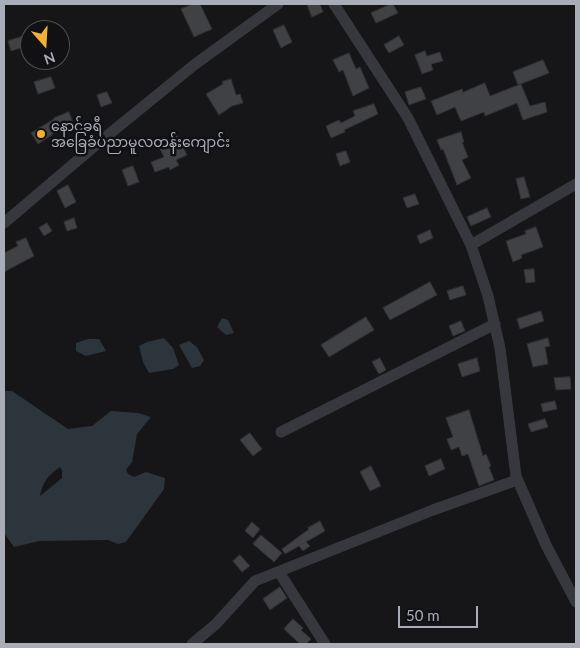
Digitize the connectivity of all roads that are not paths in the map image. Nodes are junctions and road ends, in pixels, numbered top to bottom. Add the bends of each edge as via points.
1 (278, 4) edge
2 (334, 4) edge
3 (576, 184) edge
4 (4, 223) edge
5 (471, 246) junction
6 (494, 324) junction
7 (280, 432) dead end
8 (518, 480) junction
9 (278, 572) junction
10 (576, 602) edge
11 (192, 644) edge
12 (324, 644) edge

1 - 4 street via 187,71
2 - 5 street via 408,118
3 - 5 street
5 - 6 street
6 - 7 street
6 - 8 street
8 - 9 street
8 - 10 street via 546,545
9 - 11 street via 254,581 216,624
9 - 12 street

